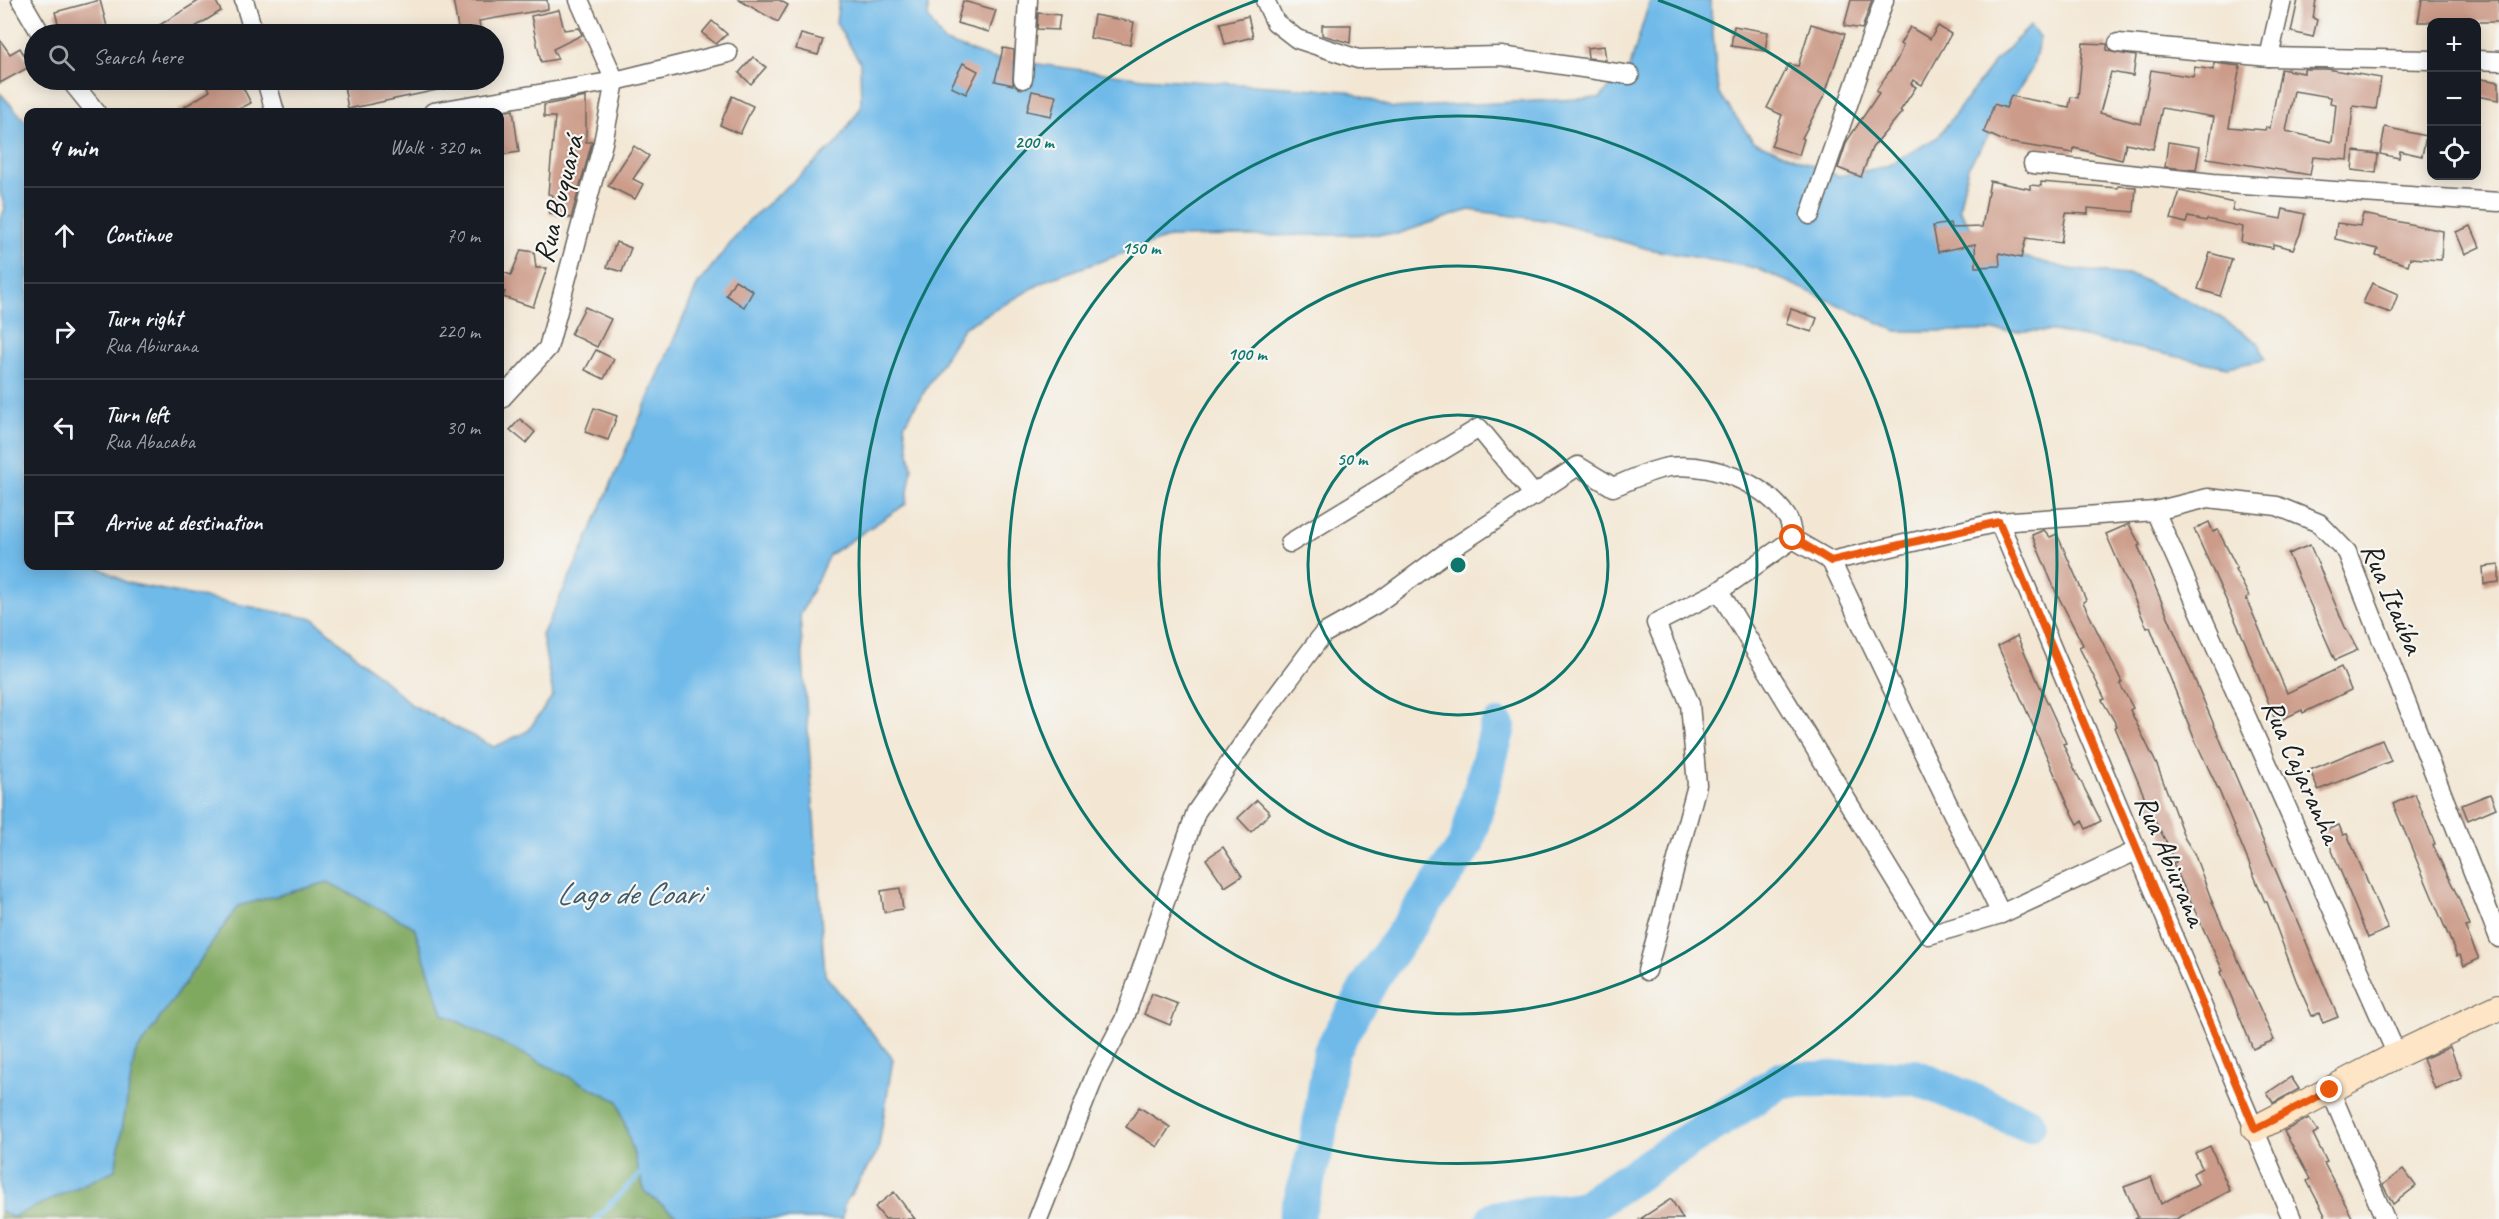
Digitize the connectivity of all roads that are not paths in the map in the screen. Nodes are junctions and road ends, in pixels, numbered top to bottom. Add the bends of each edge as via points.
1 (21, 0) edge
2 (244, 0) edge
3 (579, 0) edge
4 (1028, 0) edge
5 (1265, 0) edge
6 (1884, 0) edge
7 (2282, 0) edge
8 (35, 24) edge
9 (251, 24) edge
10 (2118, 43) dead end
11 (728, 53) dead end
12 (2269, 57) junction
13 (2427, 60) edge
14 (2481, 60) edge
15 (2499, 61) edge
16 (1630, 75) dead end
17 (1023, 79) dead end
18 (615, 81) junction
19 (78, 90) edge
20 (269, 90) edge
21 (93, 108) edge
22 (274, 108) edge
23 (456, 108) edge
24 (2033, 164) dead end
25 (2499, 202) edge
26 (1810, 215) dead end
27 (504, 396) edge
28 (1535, 496) junction
29 (2155, 511) junction
30 (1999, 522) junction
31 (1793, 538) junction
32 (1290, 543) dead end
33 (1831, 561) junction
34 (1719, 591) junction
35 (2136, 851) junction
36 (2001, 914) junction
37 (2499, 938) edge
38 (1647, 971) dead end
39 (2499, 1008) edge
40 (2397, 1055) junction
41 (2330, 1090) junction
42 (2255, 1129) junction
43 (1038, 1219) edge
44 (2292, 1219) edge
45 (2385, 1219) edge

1 - 8 street
2 - 9 street
3 - 18 street
4 - 17 street
5 - 16 street via 1275,22 1297,39 1358,59 1501,56
6 - 26 street
7 - 12 street
10 - 12 street
11 - 18 street
12 - 13 street
14 - 15 street
18 - 23 street
18 - 27 street, Rua Buquará via 587,209 548,348
19 - 21 street
20 - 22 street
24 - 25 street via 2213,183
28 - 31 street via 1578,466 1613,488 1668,467 1722,471 1756,488 1780,508 1789,518
28 - 32 street via 1479,428
28 - 43 street via 1448,551 1376,604 1323,634 1266,710 1196,812 1124,1020 1096,1073
29 - 30 street, Rua Itaúba
29 - 37 street, Rua Itaúba via 2208,498 2277,506 2319,523 2347,552
29 - 40 street, Rua Cajaranha
30 - 33 street, Rua Itaúba
30 - 35 street, Rua Abiurana
31 - 33 street
31 - 34 street
33 - 36 street
34 - 36 street via 1929,935
34 - 38 street via 1656,623 1690,704 1697,786
35 - 36 street
35 - 42 street, Rua Abiurana
39 - 40 street
40 - 41 street
41 - 42 street
41 - 45 street
42 - 44 street, Rua Abiurana

